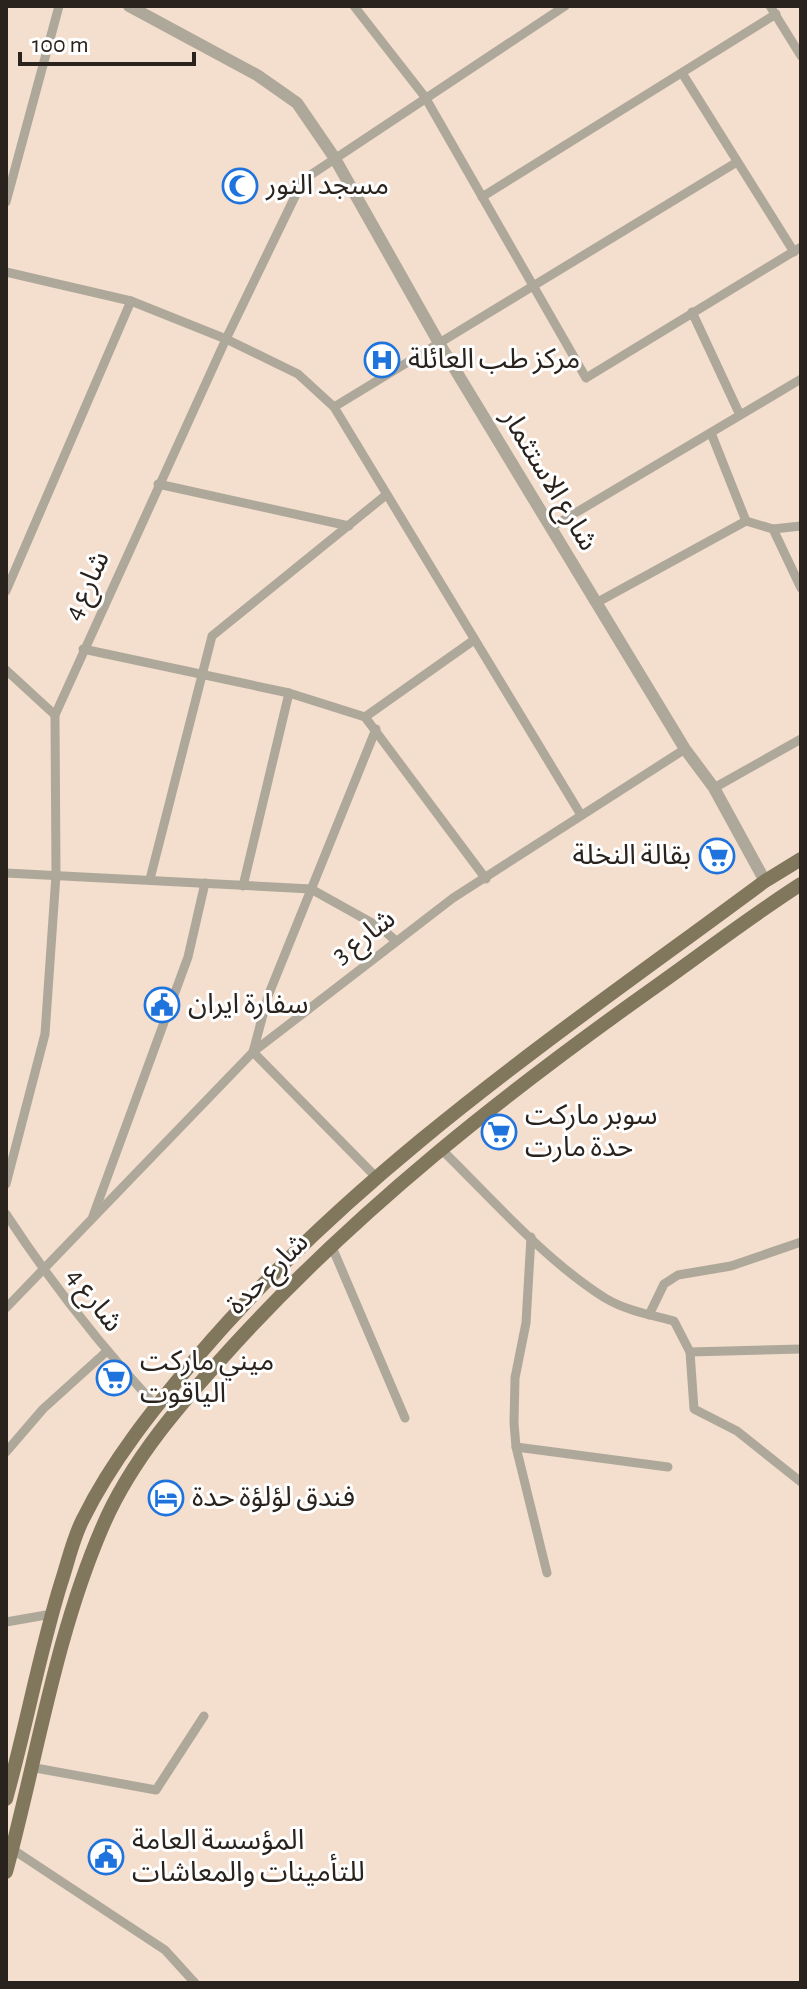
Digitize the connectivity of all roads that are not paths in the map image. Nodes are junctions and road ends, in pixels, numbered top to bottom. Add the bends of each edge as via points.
1 (59, 6) edge
2 (129, 6) edge
3 (354, 6) edge
4 (565, 6) edge
5 (773, 10) edge
6 (801, 56) edge
7 (682, 73) junction
8 (425, 97) junction
9 (334, 157) junction
10 (737, 162) junction
11 (482, 197) junction
12 (6, 202) edge
13 (797, 249) edge
14 (6, 272) edge
15 (533, 286) junction
16 (131, 301) junction
17 (692, 312) junction
18 (226, 339) junction
19 (439, 343) junction
20 (801, 379) edge
21 (334, 407) junction
22 (740, 415) junction
23 (711, 433) junction
24 (158, 484) junction
25 (386, 495) junction
26 (746, 521) junction
27 (349, 526) junction
28 (801, 526) edge
29 (550, 528) junction
30 (773, 529) junction
31 (801, 588) edge
32 (6, 591) edge
33 (596, 603) junction
34 (474, 640) junction
35 (83, 649) junction
36 (6, 670) edge
37 (201, 674) junction
38 (289, 693) junction
39 (55, 715) junction
40 (365, 717) junction
41 (376, 729) junction
42 (801, 739) edge
43 (685, 749) junction
44 (714, 788) junction
45 (581, 815) junction
46 (801, 859) edge
47 (6, 873) edge
48 (56, 875) junction
49 (150, 879) junction
50 (486, 879) junction
51 (765, 881) junction
52 (205, 883) junction
53 (801, 884) edge
54 (243, 886) junction
55 (311, 889) junction
56 (396, 941) junction
57 (253, 1052) junction
58 (442, 1150) junction
59 (375, 1176) junction
60 (6, 1184) edge
61 (6, 1214) edge
62 (91, 1222) junction
63 (531, 1237) junction
64 (801, 1242) edge
65 (332, 1247) junction
66 (43, 1271) junction
67 (6, 1308) edge
68 (649, 1315) junction
69 (801, 1349) edge
70 (106, 1352) junction
71 (690, 1352) junction
72 (156, 1406) junction
73 (405, 1418) dead end
74 (516, 1447) junction
75 (6, 1452) edge
76 (668, 1467) dead end
77 (801, 1482) edge
78 (68, 1562) junction
79 (88, 1566) junction
80 (547, 1573) dead end
81 (52, 1614) junction
82 (6, 1622) edge
83 (204, 1716) dead end
84 (30, 1767) junction
85 (6, 1799) edge
86 (12, 1849) junction
87 (6, 1872) edge
88 (195, 1983) edge

1 - 12 street
2 - 9 street, شارع الاستثمار via 257,75 297,103
3 - 8 street
4 - 8 street, شارع 4
5 - 6 street
5 - 7 street
7 - 10 street
7 - 11 street
8 - 9 street, شارع 4
8 - 11 street
9 - 18 street, شارع 4 via 303,180
9 - 19 street, شارع الاستثمار
10 - 13 street
10 - 15 street
11 - 15 street
13 - 17 street
14 - 16 street
15 - 17 street via 586,378
15 - 19 street
16 - 18 street
16 - 32 street
17 - 22 street
18 - 21 street via 298,374
18 - 24 street, شارع 4
19 - 21 street
19 - 29 street, شارع الاستثمار
20 - 22 street
21 - 25 street
22 - 23 street
23 - 26 street
23 - 29 street
24 - 27 street
24 - 35 street, شارع 4
25 - 27 street
25 - 34 street
26 - 30 street
26 - 33 street
27 - 37 street via 212,636
28 - 30 street
29 - 33 street, شارع الاستثمار
30 - 31 street
33 - 43 street, شارع الاستثمار
34 - 40 street
34 - 45 street
35 - 37 street
35 - 39 street, شارع 4
36 - 39 street
37 - 38 street
37 - 49 street
38 - 40 street
38 - 54 street
39 - 48 street, شارع 4
40 - 41 street
41 - 50 street
41 - 55 street
42 - 44 street
43 - 44 street, شارع الاستثمار
43 - 45 street, شارع 3
44 - 51 street, شارع الاستثمار
45 - 50 street, شارع 3
46 - 51 main road, شارع حدة
47 - 48 street
48 - 49 street
48 - 60 street, شارع 4 via 45,1034
49 - 52 street
50 - 56 street, شارع 3
51 - 59 main road, شارع حدة
52 - 54 street
52 - 62 street via 188,957
53 - 58 main road, شارع حدة via 562,1053
54 - 55 street
55 - 56 street
55 - 57 street via 268,996
56 - 57 street, شارع 3
57 - 59 street
57 - 62 street, شارع 3
58 - 63 street
58 - 65 main road, شارع حدة
59 - 72 main road, شارع حدة via 250,1295
61 - 66 street, شارع 4
62 - 66 street, شارع 3
63 - 68 street via 605,1297
63 - 74 street via 526,1323 515,1378
64 - 68 street via 731,1266 678,1275 664,1284
65 - 73 street
65 - 79 main road, شارع حدة via 268,1308 167,1422 132,1472
66 - 67 street, شارع 3
66 - 70 street, شارع 4
68 - 71 street via 674,1321
69 - 71 street
70 - 72 street, شارع 4
70 - 75 street via 43,1409
71 - 77 street via 694,1409 737,1431
72 - 78 main road, شارع حدة via 82,1520
74 - 76 street
74 - 80 street
78 - 79 main road
78 - 81 main road, شارع حدة
79 - 84 main road, شارع حدة
81 - 82 street
81 - 85 main road, شارع حدة
83 - 84 street via 156,1790
84 - 86 main road, شارع حدة
86 - 87 main road, شارع حدة
86 - 88 street via 165,1950

